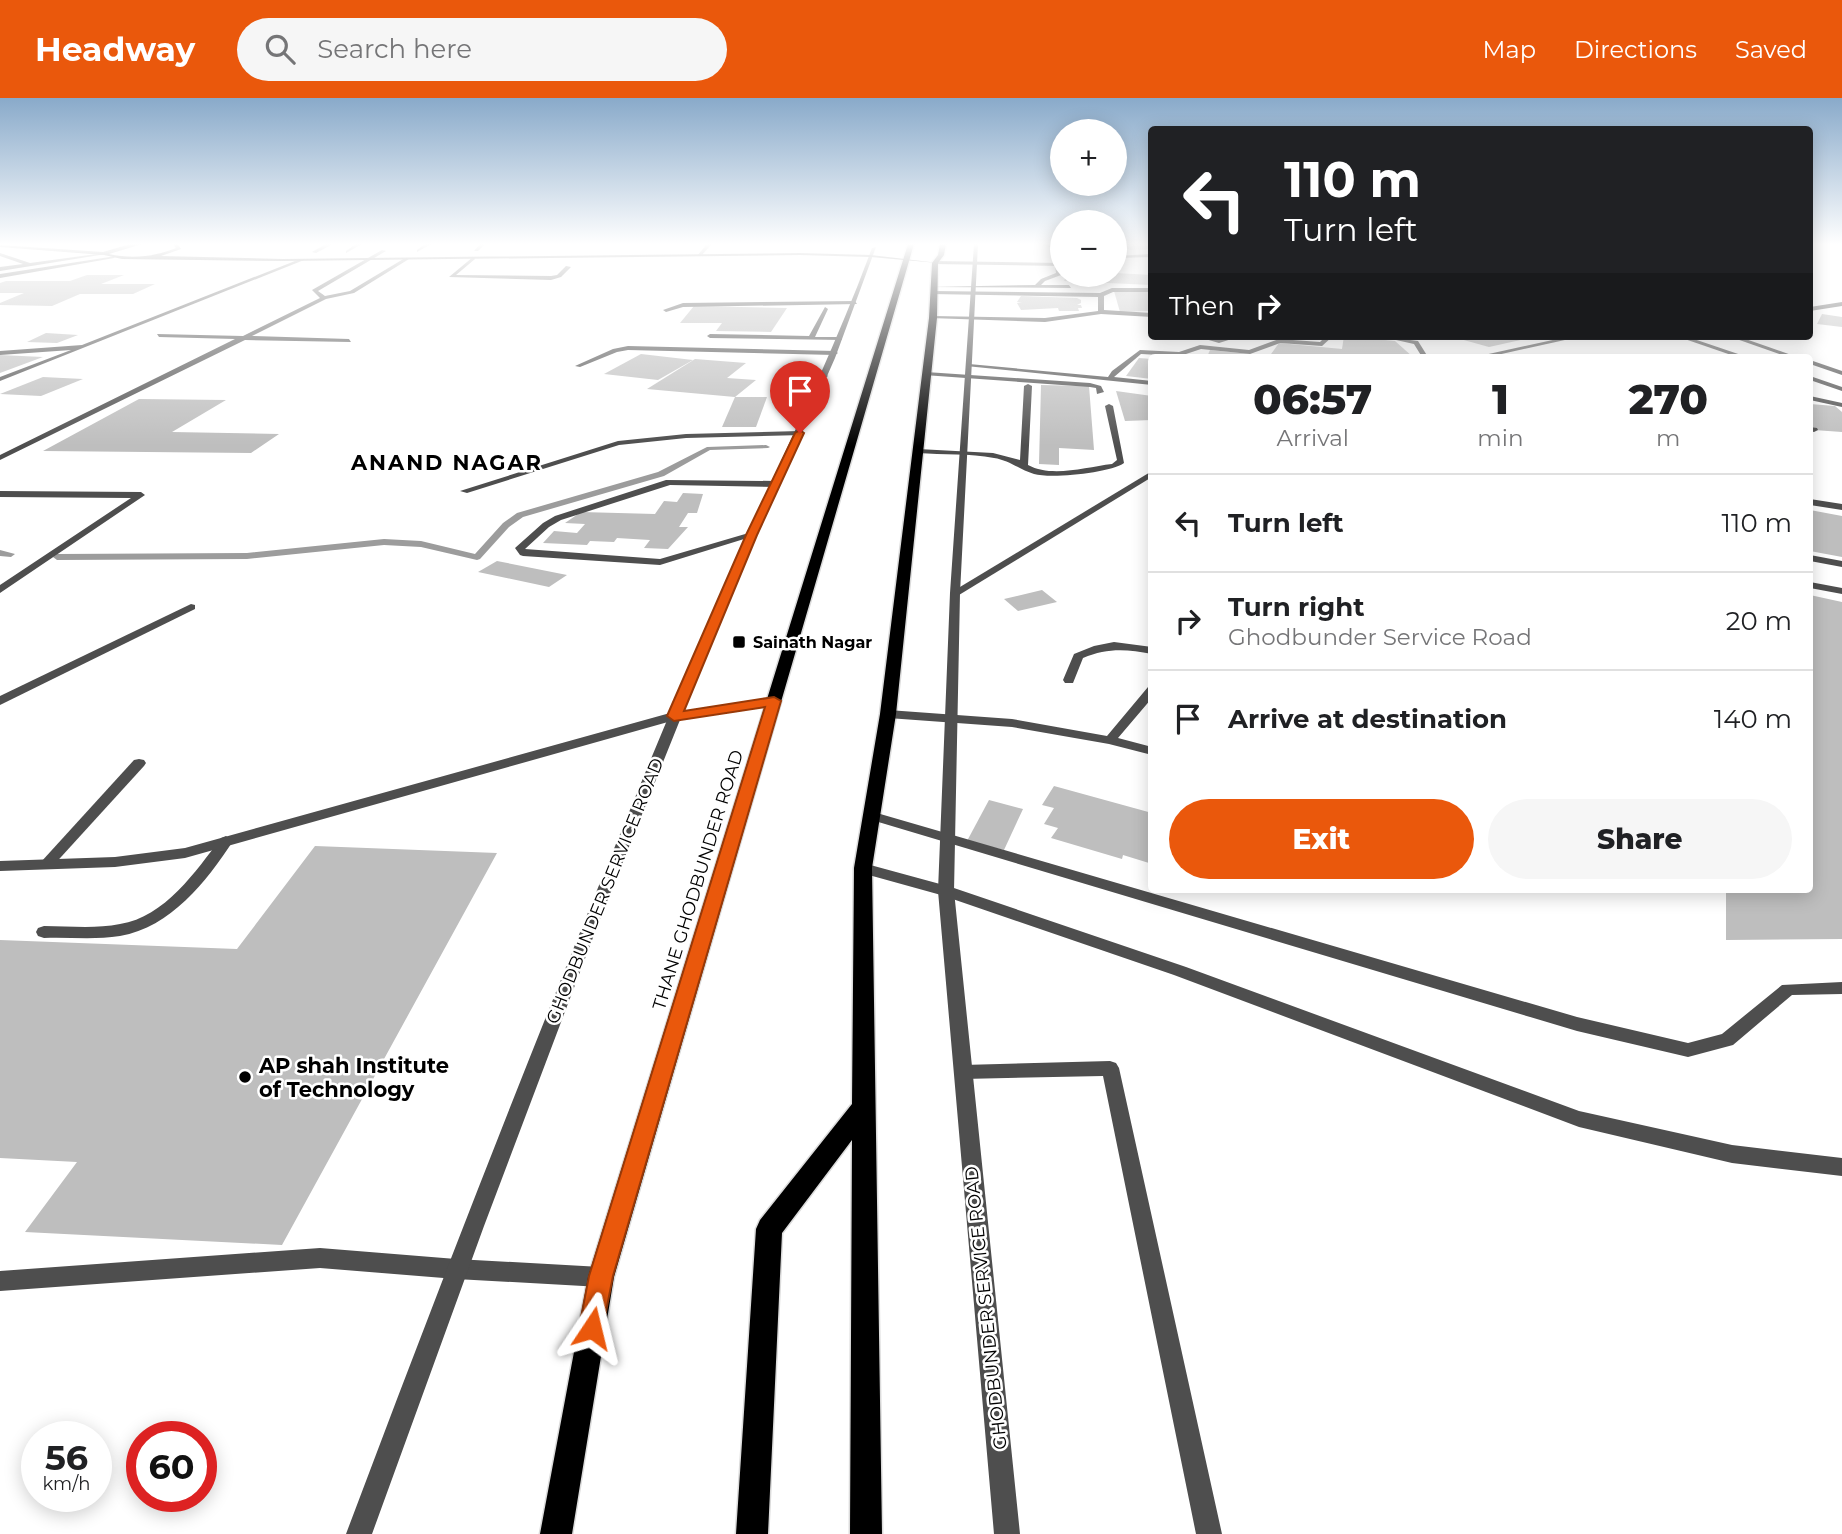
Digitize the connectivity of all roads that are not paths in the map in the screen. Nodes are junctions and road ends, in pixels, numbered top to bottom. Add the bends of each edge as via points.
1 (174, 311) edge
2 (297, 311) edge
3 (824, 311) edge
4 (852, 311) edge
5 (905, 311) edge
6 (933, 311) edge
7 (972, 311) edge
8 (1007, 311) edge
9 (1101, 312) joint
10 (1148, 315) edge
11 (933, 318) junction
12 (972, 319) junction
13 (1006, 320) junction
14 (159, 335) dead end
15 (710, 336) dead end
16 (242, 338) junction
17 (811, 338) junction
18 (840, 339) junction
19 (1326, 340) edge
20 (1404, 340) edge
21 (1561, 340) edge
22 (1691, 340) edge
23 (1743, 340) edge
24 (349, 341) dead end
25 (83, 347) junction
26 (0, 353) edge
27 (835, 353) junction
28 (1180, 354) edge
29 (1180, 354) edge
30 (1423, 354) edge
31 (1493, 354) edge
32 (1735, 354) edge
33 (1785, 354) edge
34 (1813, 363) edge
35 (578, 366) dead end
36 (969, 370) junction
37 (1842, 373) edge
38 (783, 374) dead end
39 (926, 374) junction
40 (825, 376) junction
41 (1111, 377) junction
42 (0, 379) edge
43 (1813, 379) edge
44 (1148, 382) edge
45 (1028, 386) dead end
46 (1842, 388) edge
47 (1100, 393) dead end
48 (1813, 399) edge
49 (1842, 405) edge
50 (1108, 406) dead end
51 (800, 433) junction
52 (918, 452) junction
53 (964, 452) junction
54 (0, 457) edge
55 (1024, 466) junction
56 (1148, 475) edge
57 (777, 484) junction
58 (464, 491) dead end
59 (0, 494) edge
60 (1813, 502) edge
61 (1842, 507) edge
62 (752, 535) junction
63 (1813, 559) edge
64 (1842, 564) edge
65 (1813, 586) edge
66 (0, 590) edge
67 (1842, 591) edge
68 (956, 593) junction
69 (191, 607) dead end
70 (1148, 650) edge
71 (1069, 680) dead end
72 (1148, 695) edge
73 (0, 701) edge
74 (774, 701) junction
75 (888, 715) junction
76 (674, 716) junction
77 (950, 718) junction
78 (1110, 740) junction
79 (1148, 750) edge
80 (139, 763) dead end
81 (870, 815) junction
82 (947, 837) junction
83 (226, 841) junction
84 (46, 864) junction
85 (0, 866) edge
86 (863, 868) junction
87 (946, 891) junction
88 (44, 932) dead end
89 (1842, 988) edge
90 (963, 1072) junction
91 (864, 1105) junction
92 (1842, 1167) edge
93 (456, 1269) junction
94 (601, 1276) junction
95 (0, 1281) edge
96 (359, 1534) edge
97 (556, 1534) edge
98 (751, 1534) edge
99 (866, 1534) edge
100 (1007, 1534) edge
101 (1209, 1534) edge

1 - 25 street
2 - 16 street
3 - 17 street
4 - 18 street, GHODBUNDER SERVICE ROAD
5 - 74 main road, THANE GHODBUNDER ROAD
6 - 11 main road
7 - 12 street, GHODBUNDER SERVICE ROAD
8 - 13 street
9 - 10 street
9 - 13 street
11 - 12 street
11 - 39 main road
12 - 13 street
12 - 36 street, GHODBUNDER SERVICE ROAD
14 - 16 street
15 - 17 street
16 - 24 street
16 - 54 street
17 - 18 street
18 - 27 street, GHODBUNDER SERVICE ROAD
19 - 29 street via 1322,344 1279,341 1251,352 1200,347
20 - 30 street via 1416,342
21 - 31 street
22 - 32 street
23 - 33 street
25 - 26 street
25 - 42 street
27 - 35 street via 628,348
27 - 40 street, GHODBUNDER SERVICE ROAD
28 - 41 street via 1140,352
34 - 37 street
36 - 39 street
36 - 41 street
36 - 47 street via 1090,385 1099,387
36 - 53 street, GHODBUNDER SERVICE ROAD
38 - 40 street
39 - 52 main road
40 - 51 street, GHODBUNDER SERVICE ROAD
41 - 44 street
43 - 46 street
45 - 55 street
48 - 49 street
50 - 55 street via 1121,461 1114,466 1048,474
51 - 57 street, GHODBUNDER SERVICE ROAD
51 - 58 street via 618,443
52 - 53 street
52 - 75 main road
53 - 55 street via 993,455
53 - 68 street, GHODBUNDER SERVICE ROAD
56 - 68 street
57 - 62 street, GHODBUNDER SERVICE ROAD
57 - 62 street via 668,482 558,518 520,548 523,553 660,562
59 - 66 street via 141,495
60 - 61 street
62 - 76 street, GHODBUNDER SERVICE ROAD
63 - 64 street
65 - 67 street
68 - 77 street, GHODBUNDER SERVICE ROAD
69 - 73 street
70 - 71 street via 1119,644 1098,647 1078,656
72 - 78 street
74 - 76 street
74 - 94 main road, THANE GHODBUNDER ROAD
75 - 77 street
75 - 81 main road
76 - 83 street
76 - 93 street, GHODBUNDER SERVICE ROAD
77 - 78 street
77 - 82 street, GHODBUNDER SERVICE ROAD
78 - 79 street
80 - 84 street
81 - 82 street
81 - 86 main road
82 - 87 street, GHODBUNDER SERVICE ROAD
82 - 89 street via 1577,1024 1688,1050 1727,1040 1788,989
83 - 84 street via 186,853
83 - 88 street via 180,898 148,922 121,930
84 - 85 street
86 - 87 street
86 - 91 main road
87 - 90 street, GHODBUNDER SERVICE ROAD
87 - 92 street via 1180,971 1579,1119 1731,1154
90 - 100 street, GHODBUNDER SERVICE ROAD
90 - 101 street via 1111,1068
91 - 98 main road via 769,1228
91 - 99 main road
93 - 94 street
93 - 95 street via 320,1258
93 - 96 street, GHODBUNDER SERVICE ROAD
94 - 97 main road, THANE GHODBUNDER ROAD

